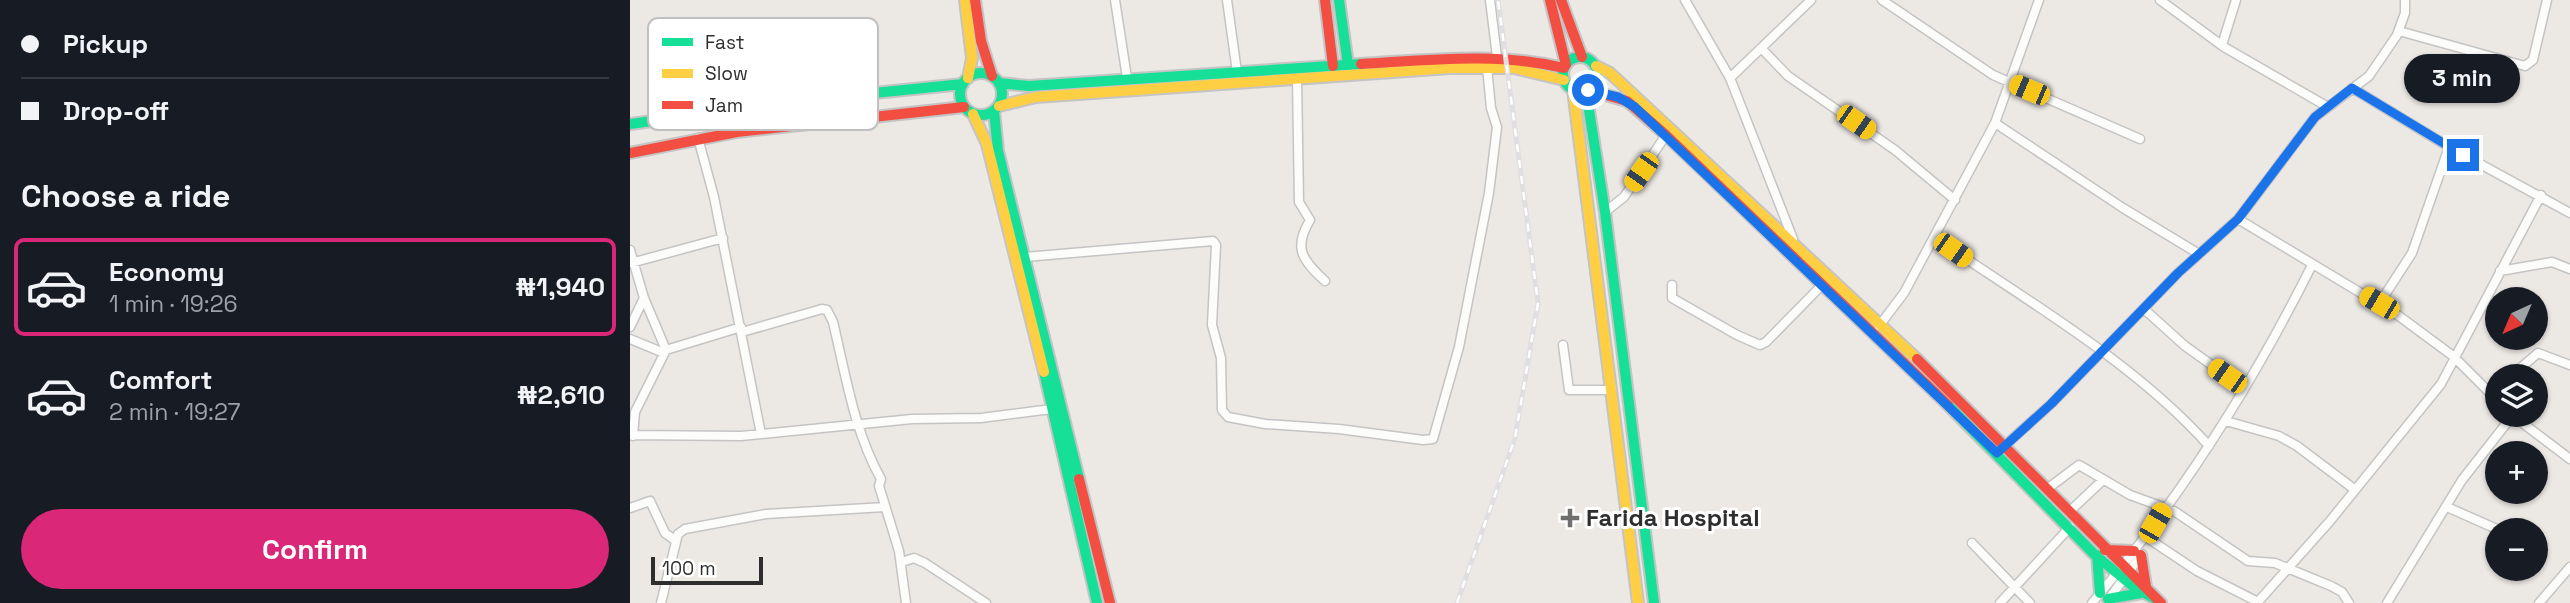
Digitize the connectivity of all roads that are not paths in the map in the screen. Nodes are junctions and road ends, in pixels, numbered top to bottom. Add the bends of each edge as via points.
1 (965, 0) edge
2 (975, 0) edge
3 (1115, 0) edge
4 (1227, 0) edge
5 (1325, 0) edge
6 (1339, 0) edge
7 (1490, 0) edge
8 (1550, 0) edge
9 (1561, 0) edge
10 (1685, 0) edge
11 (1811, 0) edge
12 (1882, 0) edge
13 (2039, 0) edge
14 (2160, 0) edge
15 (2236, 0) edge
16 (2405, 0) edge
17 (2547, 0) edge
18 (2170, 3) edge
19 (2399, 31) junction
20 (2222, 45) junction
21 (1763, 50) junction
22 (1497, 57) junction
23 (1581, 57) junction
24 (1348, 65) junction
25 (1333, 66) junction
26 (1596, 66) junction
27 (1488, 67) junction
28 (1564, 71) junction
29 (1237, 72) junction
30 (1127, 78) junction
31 (1730, 78) junction
32 (1297, 79) junction
33 (996, 80) junction
34 (965, 81) junction
35 (2011, 82) junction
36 (2352, 88) junction
37 (1573, 90) junction
38 (878, 91) edge
39 (1587, 91) junction
40 (1610, 96) junction
41 (2328, 107) junction
42 (997, 109) junction
43 (969, 110) junction
44 (1587, 112) junction
45 (878, 115) edge
46 (648, 122) edge
47 (1995, 123) junction
48 (630, 124) edge
49 (759, 130) edge
50 (1666, 135) junction
51 (698, 138) junction
52 (2140, 139) dead end
53 (2449, 147) junction
54 (630, 153) edge
55 (2542, 195) junction
56 (1955, 200) junction
57 (1605, 212) junction
58 (2570, 213) edge
59 (2238, 219) junction
60 (723, 237) junction
61 (1934, 237) junction
62 (1795, 244) junction
63 (630, 250) edge
64 (2199, 254) junction
65 (1025, 257) junction
66 (632, 263) edge
67 (2312, 265) junction
68 (2570, 269) edge
69 (2500, 271) junction
70 (1325, 281) dead end
71 (1672, 285) dead end
72 (1822, 285) junction
73 (644, 298) junction
74 (2379, 303) junction
75 (2144, 309) junction
76 (1879, 326) junction
77 (630, 327) edge
78 (742, 329) junction
79 (630, 339) edge
80 (1563, 345) dead end
81 (665, 351) junction
82 (2104, 353) junction
83 (2453, 356) junction
84 (2525, 364) edge
85 (2570, 365) edge
86 (2485, 386) edge
87 (2244, 388) junction
88 (1612, 390) junction
89 (1052, 409) junction
90 (2226, 421) junction
91 (857, 425) junction
92 (2503, 427) edge
93 (2528, 427) edge
94 (761, 433) junction
95 (632, 436) edge
96 (2209, 446) junction
97 (2001, 449) junction
98 (2570, 459) edge
99 (2103, 480) junction
100 (2047, 489) junction
101 (2354, 489) junction
102 (885, 507) junction
103 (2447, 507) junction
104 (630, 508) edge
105 (2163, 509) junction
106 (2068, 512) junction
107 (2485, 524) edge
108 (2070, 527) junction
109 (2146, 537) junction
110 (676, 541) junction
111 (1972, 542) dead end
112 (2100, 553) junction
113 (2137, 553) junction
114 (902, 562) junction
115 (2570, 567) edge
116 (2287, 570) junction
117 (2123, 573) junction
118 (2014, 587) junction
119 (2143, 590) junction
120 (2104, 598) edge
121 (2124, 600) edge
122 (2159, 601) edge
123 (2258, 602) edge
124 (661, 603) edge
125 (906, 603) edge
126 (986, 603) edge
127 (1097, 603) edge
128 (1110, 603) edge
129 (1638, 603) edge
130 (1654, 603) edge
131 (2000, 603) edge
132 (2030, 603) edge
133 (2092, 603) edge
134 (2348, 603) edge
135 (2387, 603) edge
136 (2539, 603) edge

1 - 34 street via 972,58
2 - 33 street via 981,41
3 - 30 street
4 - 29 street
5 - 25 street
6 - 24 street
7 - 22 street
8 - 28 street
9 - 23 street
10 - 31 street
11 - 21 street
12 - 35 street via 1993,75
13 - 35 street
14 - 18 street
15 - 20 street
16 - 19 street
17 - 19 street via 2533,60 2525,66
18 - 20 street
19 - 36 street via 2382,60
20 - 41 street
21 - 31 street
21 - 56 street via 1788,76 1895,150
22 - 24 street
22 - 28 street via 1527,58
23 - 26 street
23 - 28 street
24 - 25 street
25 - 29 street
26 - 39 street via 1597,80
26 - 62 street via 1675,131
27 - 28 street
27 - 32 street
27 - 65 street via 1497,127 1489,193 1459,347 1433,439 1227,417 1222,410 1221,358 1212,326 1213,241
28 - 37 street
29 - 30 street
30 - 33 street via 1029,86
31 - 62 street
32 - 42 street via 1036,97
32 - 70 street via 1299,202 1310,220 1300,242 1309,267
33 - 34 street via 980,73
33 - 42 street via 1002,97
34 - 38 street
34 - 43 street via 961,100
35 - 47 street
35 - 52 street
36 - 41 street
36 - 53 street
37 - 39 street
37 - 88 street
39 - 40 street
39 - 44 street
40 - 44 street
40 - 50 street via 1627,101
41 - 59 street via 2297,139
42 - 43 street via 984,115
42 - 65 street via 998,151
43 - 45 street
43 - 89 street via 987,144
44 - 57 street
46 - 48 street
47 - 56 street
47 - 64 street
49 - 51 street
50 - 57 street via 1624,197
50 - 72 street
51 - 54 street
51 - 60 street
53 - 55 street
53 - 74 street via 2412,253
55 - 58 street
55 - 69 street
56 - 61 street
57 - 130 street
59 - 64 street
59 - 67 street
60 - 66 street
60 - 78 street
61 - 76 street via 1904,293
61 - 82 street
62 - 76 street
63 - 66 street
64 - 75 street
65 - 128 street
66 - 73 street
67 - 74 street
67 - 87 street
68 - 69 street via 2552,262
69 - 83 street via 2475,324
71 - 72 street via 1671,297 1760,345
72 - 97 street
73 - 77 street
73 - 81 street
74 - 83 street
75 - 82 street
75 - 87 street via 2185,346
76 - 97 street
78 - 81 street
78 - 91 street via 827,310
78 - 94 street
79 - 81 street
80 - 88 street via 1569,390
81 - 95 street via 635,412
82 - 96 street via 2173,407
82 - 97 street
83 - 86 street
83 - 101 street via 2441,384
84 - 85 street via 2538,353
87 - 90 street
88 - 129 street
89 - 91 street
89 - 127 street
90 - 96 street
90 - 101 street via 2279,436
91 - 94 street
91 - 102 street via 870,463 881,479
92 - 103 street
93 - 98 street
94 - 95 street
96 - 105 street
97 - 100 street
97 - 108 street
99 - 100 street via 2079,465
99 - 105 street
99 - 106 street
100 - 106 street
101 - 116 street
102 - 110 street via 766,514 685,529
102 - 114 street
103 - 107 street
103 - 135 street
104 - 110 street via 650,501 665,533
105 - 109 street
105 - 116 street via 2174,511 2248,561 2268,562
106 - 112 street
108 - 112 street
108 - 118 street
109 - 113 street
109 - 123 street via 2197,571
110 - 124 street
111 - 118 street
112 - 113 street
112 - 117 street
112 - 120 street
113 - 117 street
113 - 119 street
114 - 125 street
114 - 126 street via 914,558 925,563
115 - 136 street
116 - 123 street
116 - 134 street via 2342,592
117 - 119 street
117 - 120 street
118 - 131 street
118 - 132 street
119 - 121 street
119 - 122 street
120 - 121 street
120 - 133 street

